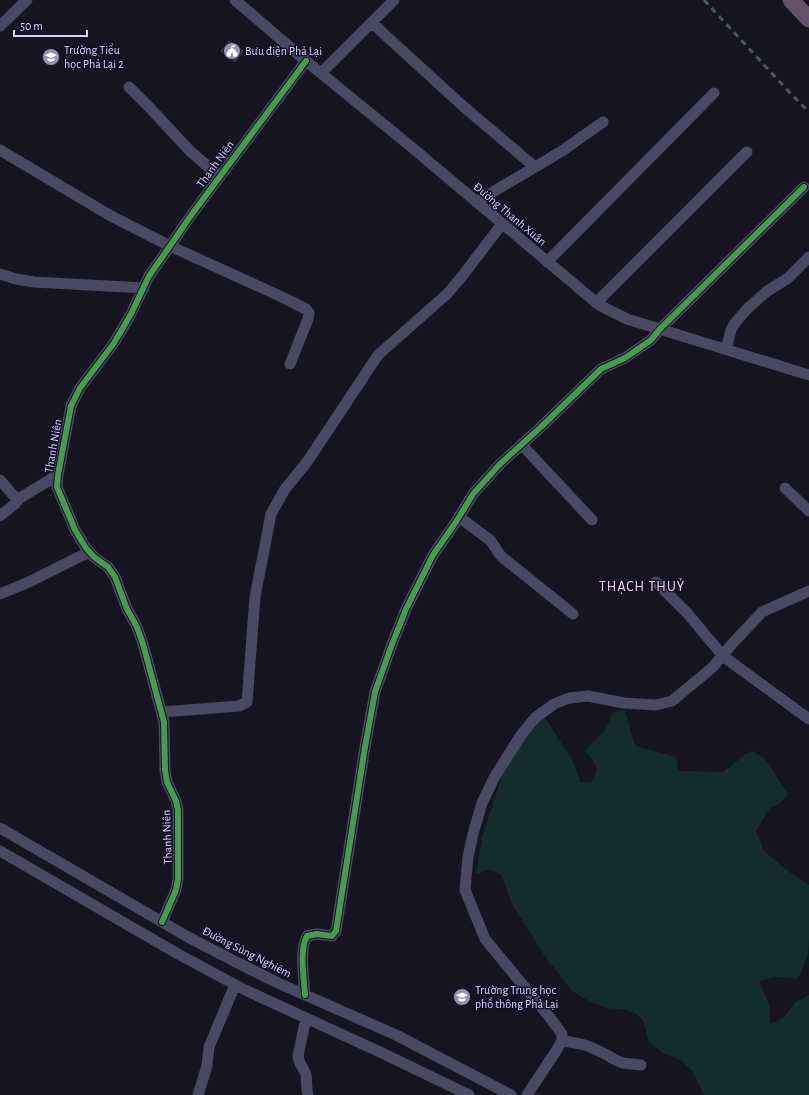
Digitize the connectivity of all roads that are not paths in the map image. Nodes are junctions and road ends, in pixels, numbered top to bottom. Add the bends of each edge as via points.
1 (27, 0) edge
2 (235, 0) edge
3 (394, 0) edge
4 (372, 23) junction
5 (0, 26) edge
6 (306, 61) junction
7 (321, 73) junction
8 (129, 87) dead end
9 (714, 93) dead end
10 (603, 122) dead end
11 (0, 150) edge
12 (747, 152) dead end
13 (535, 167) junction
14 (220, 177) junction
15 (804, 187) dead end
16 (476, 202) junction
17 (502, 224) junction
18 (170, 246) junction
19 (809, 257) edge
20 (547, 262) junction
21 (0, 274) edge
22 (144, 288) junction
23 (596, 303) junction
24 (660, 329) junction
25 (726, 349) junction
26 (290, 364) dead end
27 (809, 375) edge
28 (522, 445) junction
29 (58, 474) junction
30 (0, 480) edge
31 (784, 488) dead end
32 (20, 498) junction
33 (809, 511) edge
34 (0, 516) edge
35 (459, 517) junction
36 (592, 520) dead end
37 (89, 552) junction
38 (656, 582) dead end
39 (809, 591) edge
40 (0, 594) edge
41 (573, 614) dead end
42 (723, 656) junction
43 (162, 712) junction
44 (809, 719) edge
45 (0, 828) edge
46 (0, 851) edge
47 (162, 922) junction
48 (235, 985) junction
49 (305, 995) junction
50 (306, 1018) junction
51 (562, 1041) junction
52 (641, 1065) dead end
53 (198, 1095) edge
54 (308, 1095) edge
55 (469, 1095) edge
56 (511, 1095) edge
57 (526, 1095) edge

1 - 5 street
2 - 6 street, Đường Thanh Xuân
3 - 4 street
4 - 7 street
4 - 13 street via 464,107
6 - 7 street, Đường Thanh Xuân
6 - 14 street, Thanh Niên
7 - 16 street, Đường Thanh Xuân
8 - 14 street via 190,151
9 - 20 street
10 - 13 street
11 - 18 street via 111,216
12 - 23 street
13 - 16 street
14 - 18 street, Thanh Niên
15 - 24 street
16 - 17 street, Đường Thanh Xuân
17 - 20 street, Đường Thanh Xuân
17 - 43 street via 447,294 378,355 307,462 285,489 271,514 255,598 247,702 239,706
18 - 22 street, Thanh Niên
18 - 26 street via 306,309 309,313 308,318
19 - 25 street via 788,278 766,292 747,309 731,330
20 - 23 street, Đường Thanh Xuân
21 - 22 street via 34,282
22 - 29 street, Thanh Niên via 132,314 80,388 71,406
23 - 24 street, Đường Thanh Xuân via 627,319
24 - 25 street, Đường Thanh Xuân
24 - 28 street via 651,340 632,354 601,370
25 - 27 street, Đường Thanh Xuân
28 - 35 street via 500,464 473,494
28 - 36 street
29 - 32 street
29 - 37 street, Thanh Niên via 57,487 75,530
30 - 32 street via 14,496
31 - 33 street
32 - 34 street
35 - 41 street via 490,540 502,557
35 - 49 street via 433,555 406,609 375,692 336,931 332,936 308,936 305,941
37 - 40 street
37 - 43 street, Thanh Niên via 108,566 115,577 143,644
38 - 42 street via 688,614
39 - 42 street via 762,612
42 - 44 street
42 - 51 street via 672,701 656,705 624,704 588,696 569,698 554,704 535,718 521,735 494,778 482,803 468,857 465,890 485,939 551,1019 562,1034
43 - 47 street, Thanh Niên via 166,782 178,810 179,868 176,890
45 - 47 street, Đường Sùng Nghiêm
46 - 48 street
47 - 49 street, Đường Sùng Nghiêm
48 - 50 street
48 - 53 street via 209,1047 207,1066
49 - 56 street, Đường Sùng Nghiêm via 396,1035
50 - 54 street via 298,1056 306,1074
50 - 55 street
51 - 52 street via 588,1046 623,1063
51 - 57 street

